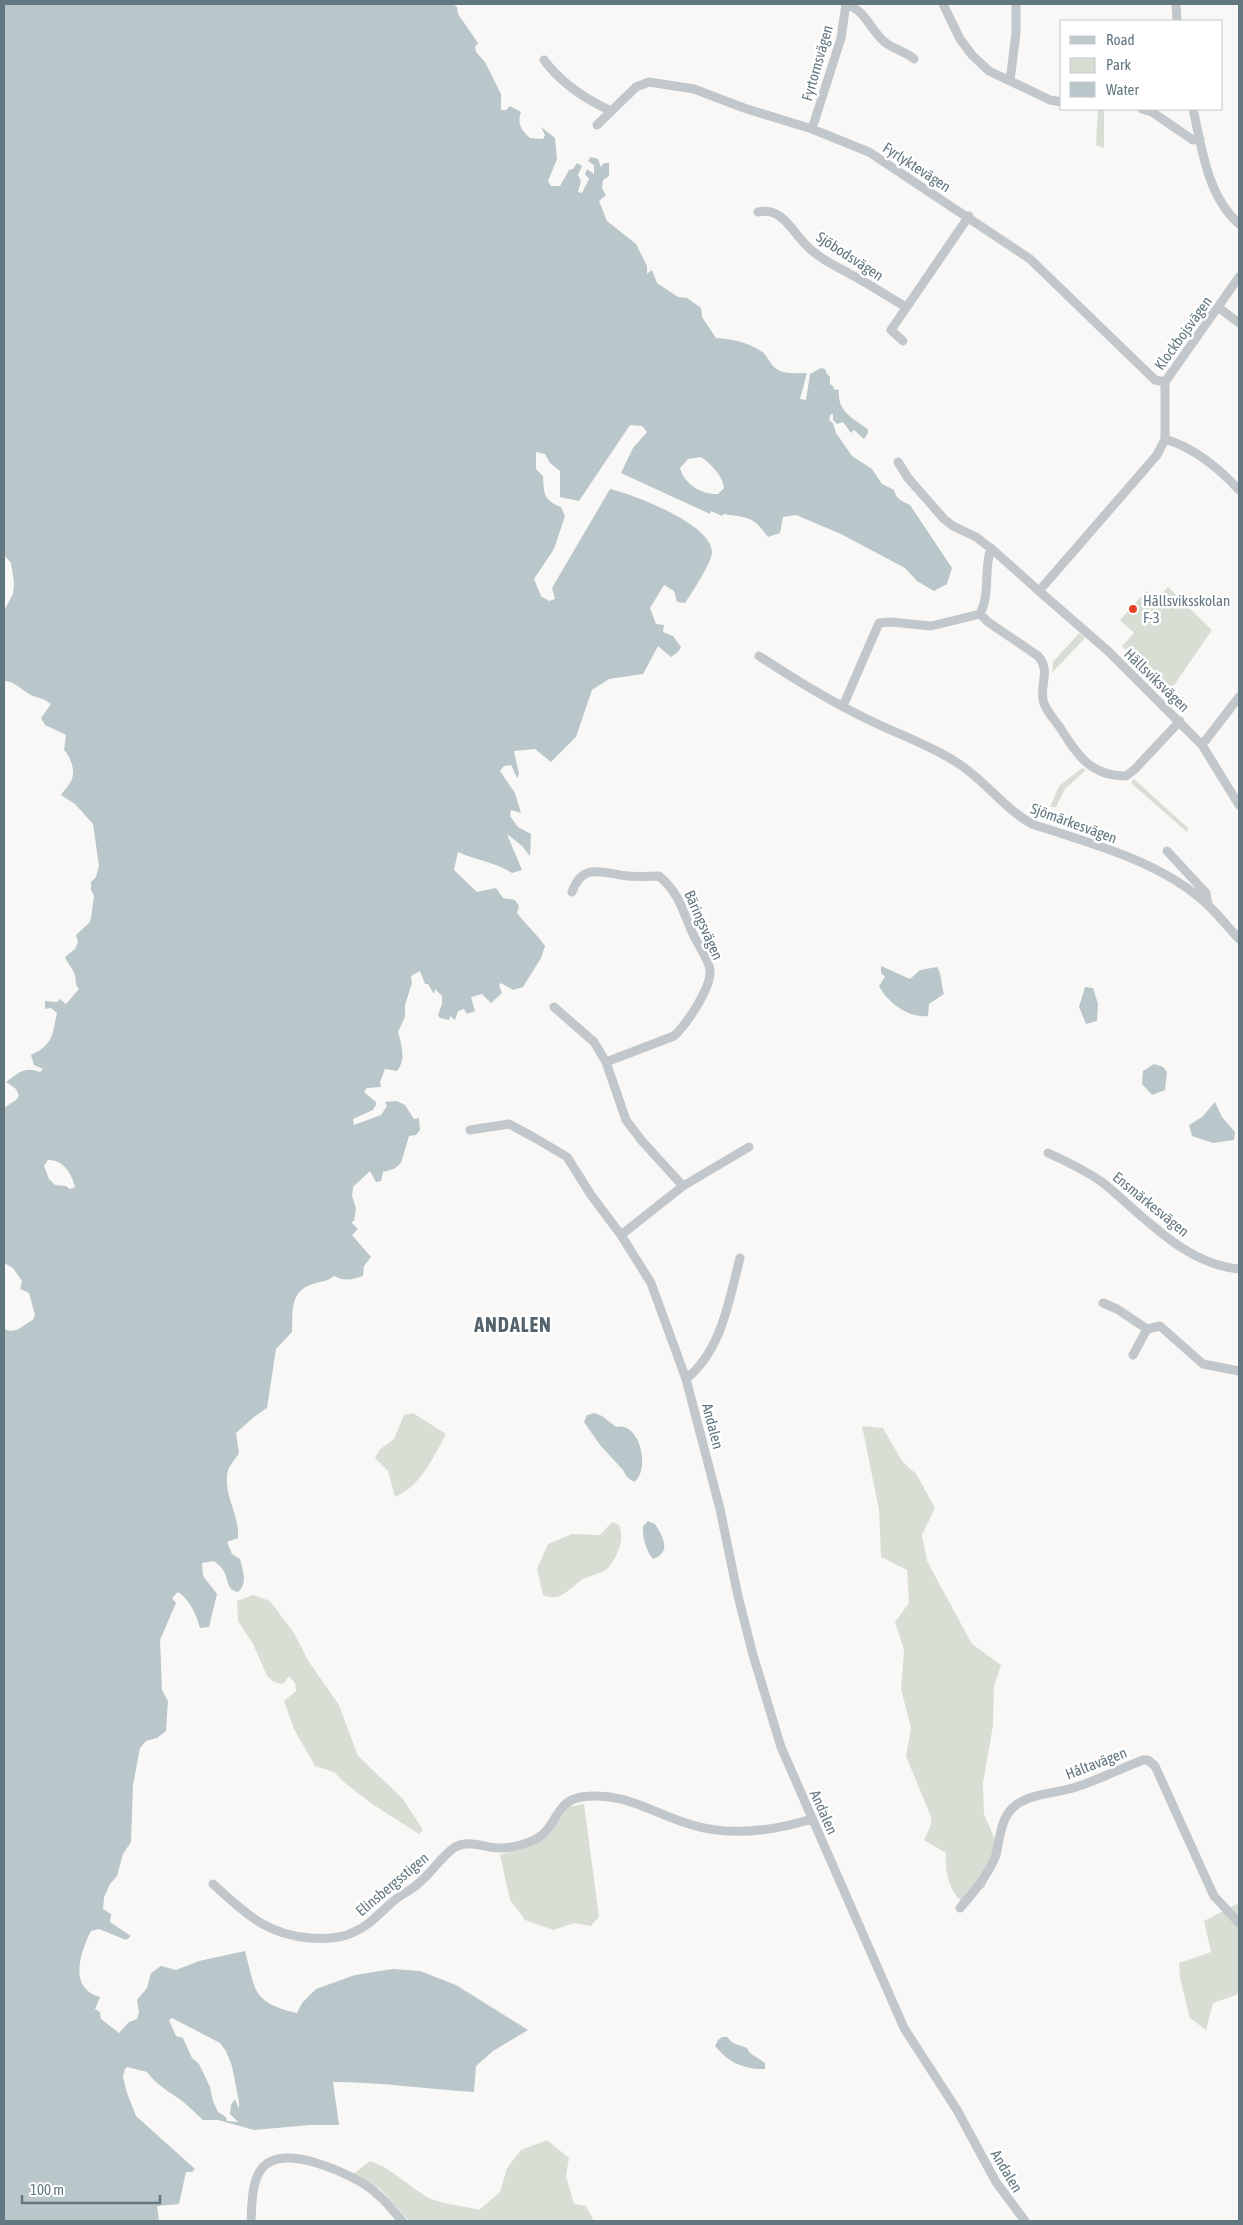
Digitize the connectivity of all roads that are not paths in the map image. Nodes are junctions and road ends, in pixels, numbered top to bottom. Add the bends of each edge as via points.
1 (846, 4) edge
2 (943, 4) edge
3 (1016, 4) edge
4 (1176, 4) edge
5 (1177, 20) edge
6 (914, 58) dead end
7 (544, 60) dead end
8 (1010, 81) junction
9 (1060, 102) edge
10 (1145, 110) edge
11 (1194, 110) edge
12 (611, 111) junction
13 (597, 125) dead end
14 (812, 128) junction
15 (1200, 139) junction
16 (758, 212) dead end
17 (968, 216) junction
18 (1239, 224) edge
19 (1239, 278) edge
20 (906, 307) junction
21 (1218, 308) junction
22 (1239, 323) edge
23 (903, 341) dead end
24 (1165, 382) junction
25 (1165, 439) junction
26 (898, 462) dead end
27 (1239, 490) edge
28 (991, 548) junction
29 (1039, 591) junction
30 (980, 614) junction
31 (759, 656) dead end
32 (1239, 697) edge
33 (844, 706) junction
34 (1180, 721) junction
35 (1202, 745) junction
36 (1239, 805) edge
37 (1167, 851) dead end
38 (572, 892) dead end
39 (1208, 905) junction
40 (1239, 939) edge
41 (554, 1007) dead end
42 (606, 1062) junction
43 (470, 1130) dead end
44 (749, 1147) dead end
45 (1048, 1153) dead end
46 (683, 1186) junction
47 (621, 1235) junction
48 (740, 1258) dead end
49 (1239, 1269) edge
50 (1103, 1303) dead end
51 (1147, 1329) junction
52 (1133, 1354) dead end
53 (1239, 1371) edge
54 (686, 1379) junction
55 (812, 1819) junction
56 (213, 1884) dead end
57 (960, 1908) dead end
58 (1239, 1923) edge
59 (251, 2221) edge
60 (402, 2221) edge
61 (1025, 2221) edge

1 - 6 street, Fyrtornsvägen via 864,17 887,44
1 - 14 street, Fyrtornsvägen via 841,38
2 - 8 street via 972,56 989,71
3 - 8 street
4 - 5 street
7 - 12 street via 572,88
8 - 9 street
10 - 15 street via 1193,140
11 - 15 street
12 - 13 street, Fyrlyktevägen
12 - 14 street, Fyrlyktevägen via 636,87 649,82 694,89
14 - 17 street, Fyrlyktevägen via 869,152
15 - 18 street via 1215,193
16 - 20 street, Sjöbodsvägen via 778,214 821,258
17 - 20 street
17 - 24 street, Fyrlyktevägen via 1030,259 1156,380
19 - 21 street, Klockbojsvägen
20 - 23 street via 891,330
21 - 22 street
21 - 24 street, Klockbojsvägen
24 - 25 street, Klockbojsvägen
25 - 27 street via 1199,454
25 - 29 street, Klockbojsvägen via 1158,455
26 - 28 street, Hällsviksvägen via 944,519
28 - 29 street, Hällsviksvägen
28 - 30 street via 986,562 986,603
29 - 34 street, Hällsviksvägen
30 - 33 street via 931,626 879,623
30 - 34 street via 1042,661 1046,676 1045,706 1077,754 1091,767 1126,776
31 - 33 street, Sjömärkesvägen via 815,692
32 - 35 street
33 - 39 street, Sjömärkesvägen via 934,748 958,763 1018,816 1032,824 1148,866
34 - 35 street, Hällsviksvägen
35 - 36 street, Hällsviksvägen
37 - 39 street via 1206,893
38 - 42 street, Bäringsvägen via 585,873 659,876 682,905 710,969 706,986 681,1030 674,1036
39 - 40 street, Sjömärkesvägen
41 - 42 street via 594,1042
42 - 46 street via 626,1120
43 - 47 street, Andalen via 509,1124 567,1157
44 - 46 street
45 - 49 street, Ensmärkesvägen via 1100,1181 1174,1242 1196,1256
46 - 47 street
47 - 54 street, Andalen via 651,1283
48 - 54 street via 718,1335 704,1362
50 - 51 street
51 - 52 street
51 - 53 street via 1160,1326 1206,1366
54 - 55 street, Andalen via 753,1655 780,1744
55 - 56 street, Elinsbergsstigen via 774,1828 730,1830 692,1825 620,1798 601,1795 572,1799 563,1805 549,1829 534,1840 507,1848 471,1844 455,1847 419,1883 364,1926 336,1938 291,1936 269,1928 246,1914
55 - 61 street, Andalen via 904,2028 957,2110 996,2182
57 - 58 street, Håltavägen via 976,1891 995,1857 1003,1822 1019,1802 1077,1787 1148,1760 1154,1764 1214,1896
59 - 60 street via 257,2177 265,2166 294,2158 324,2165 364,2184 385,2200

